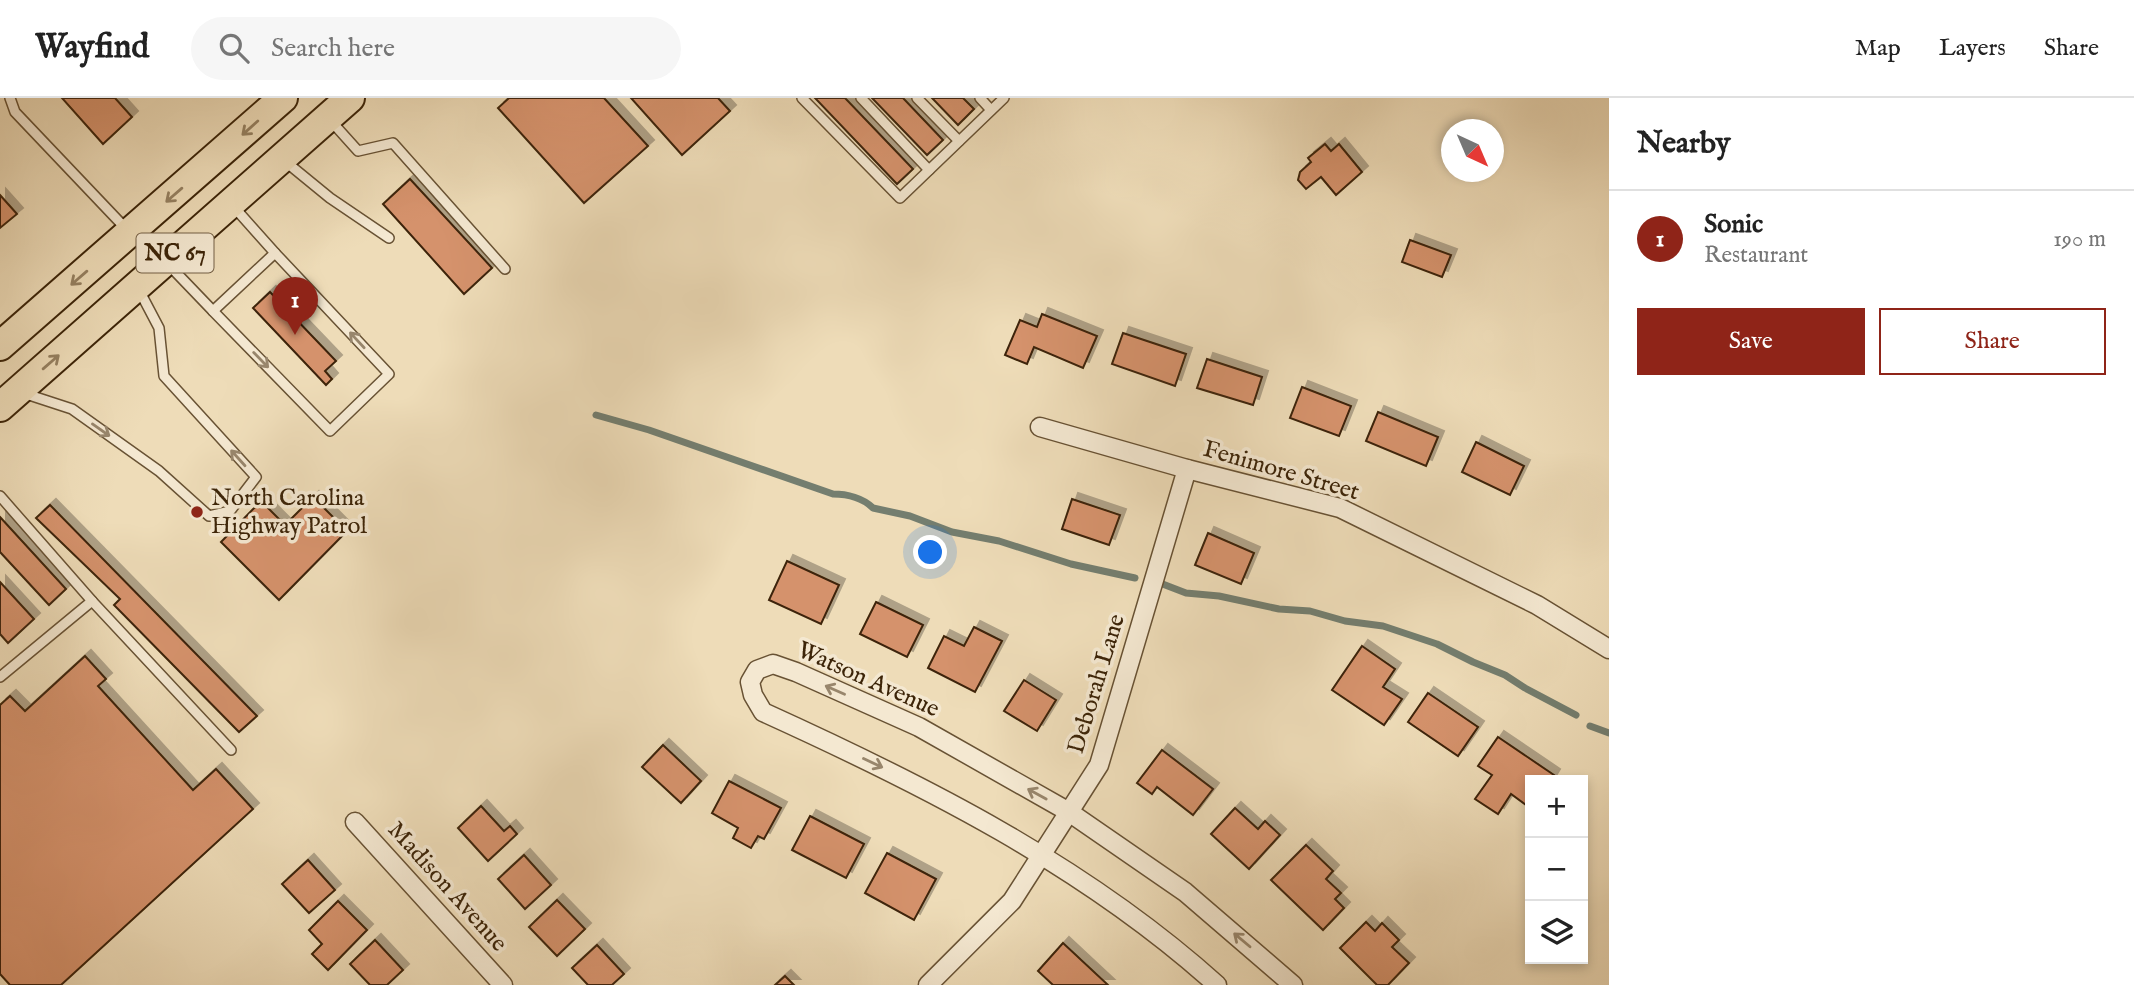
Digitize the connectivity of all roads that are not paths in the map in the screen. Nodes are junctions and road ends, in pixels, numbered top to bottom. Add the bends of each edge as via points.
1 (10, 98) edge
2 (283, 98) edge
3 (802, 98) edge
4 (861, 98) edge
5 (917, 98) edge
6 (980, 98) edge
7 (1004, 98) edge
8 (343, 103) edge
9 (991, 110) junction
10 (959, 141) junction
11 (282, 158) junction
12 (929, 170) junction
13 (230, 203) junction
14 (130, 233) junction
15 (389, 238) dead end
16 (275, 253) junction
17 (166, 261) junction
18 (505, 269) dead end
19 (137, 286) junction
20 (214, 311) junction
21 (0, 346) edge
22 (9, 399) edge
23 (1040, 427) dead end
24 (1187, 469) junction
25 (0, 496) edge
26 (92, 601) junction
27 (1609, 649) edge
28 (0, 677) edge
29 (231, 750) dead end
30 (1069, 812) junction
31 (355, 822) dead end
32 (1042, 856) junction
33 (503, 985) edge
34 (928, 985) edge
35 (1217, 985) edge
36 (1293, 985) edge

1 - 14 lane via 15,112
2 -> 14 main road, NC 67
3 - 12 lane via 900,198
4 - 12 lane
5 - 10 lane
6 - 9 lane
7 - 9 lane
8 - 11 main road, NC 67
8 - 18 lane via 358,151 393,143
9 - 10 lane
10 - 12 lane
11 - 13 main road, NC 67
11 - 15 lane
13 - 16 lane
13 - 17 main road, NC 67
14 - 17 lane
14 -> 21 main road, NC 67
16 - 20 lane
20 -> 16 lane via 330,431 389,374
17 - 19 main road, NC 67
17 - 20 lane
22 -> 19 main road, NC 67
22 -> 19 lane via 72,409 159,471 209,516 230,510 256,477 163,376 159,328
23 - 24 street, Fenimore Street
24 - 27 street, Fenimore Street via 1340,508 1537,605
24 - 30 street, Deborah Lane via 1099,765
25 - 26 lane
26 - 28 lane
26 - 29 lane
30 - 32 street, Deborah Lane
30 -> 32 street, Watson Avenue via 919,727 796,672 773,664 757,670 750,682 763,712 927,789
36 -> 30 street, Watson Avenue via 1185,892
31 - 33 street, Madison Avenue
32 - 34 street, Deborah Lane via 1012,901
32 - 35 street, Watson Avenue via 1116,904

